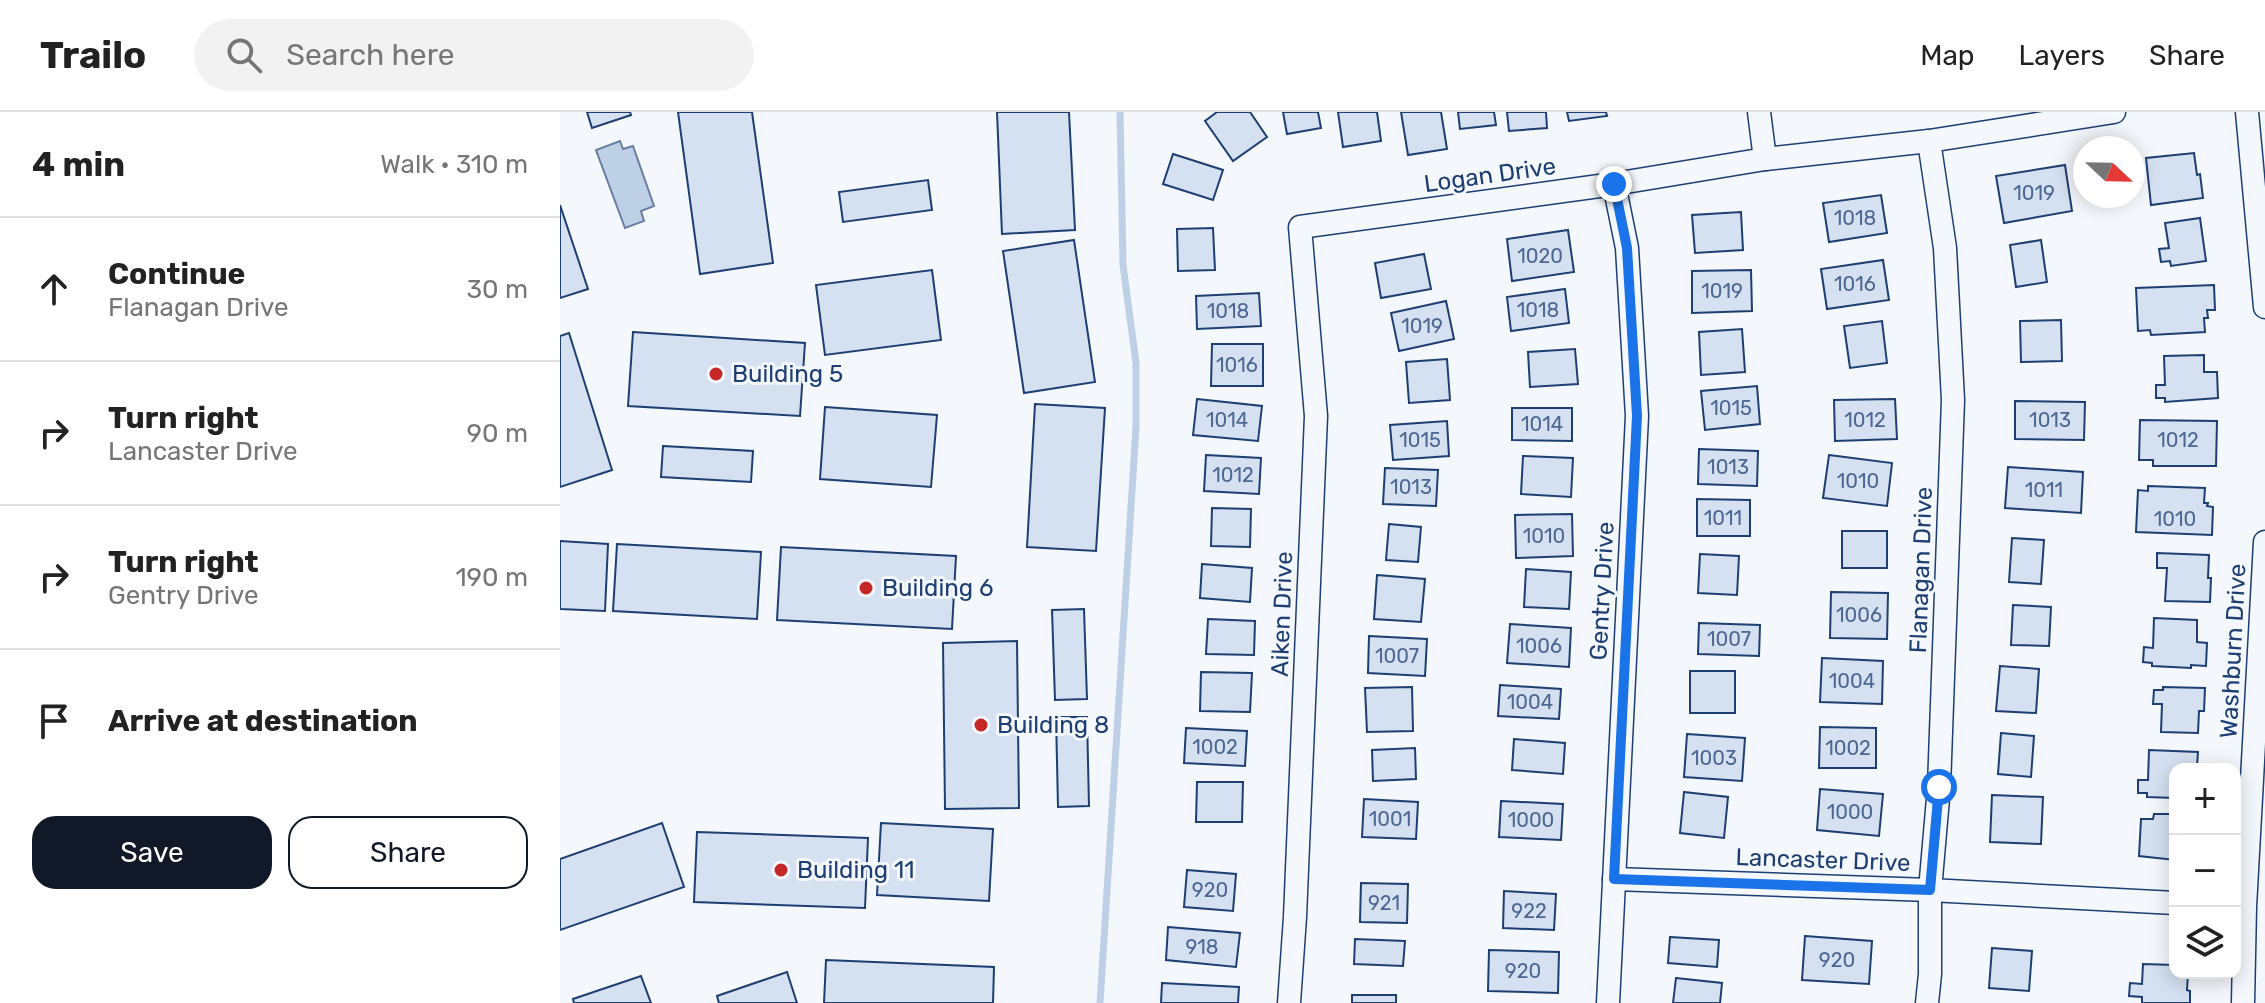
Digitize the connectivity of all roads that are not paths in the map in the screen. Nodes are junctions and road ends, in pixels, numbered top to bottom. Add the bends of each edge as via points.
1 (1759, 112) edge
2 (2114, 112) edge
3 (2247, 112) edge
4 (1929, 141) junction
5 (1765, 159) junction
6 (1614, 184) junction
7 (1300, 227) joint
8 (2265, 307) edge
9 (2265, 542) edge
10 (1614, 879) junction
11 (1930, 890) junction
12 (2241, 892) edge
13 (2169, 903) edge
14 (2241, 939) edge
15 (1289, 1003) edge
16 (1608, 1003) edge
17 (1927, 1003) edge
18 (2243, 1003) edge

1 - 5 street
2 - 4 street, Logan Drive
3 - 8 street
4 - 5 street, Logan Drive
4 - 11 street, Flanagan Drive via 1945,248 1953,400 1939,787
5 - 6 street, Logan Drive
6 - 7 street, Logan Drive
6 - 10 street, Gentry Drive via 1627,248 1637,416
7 - 15 street, Aiken Drive via 1316,416
9 - 12 street, Washburn Drive
10 - 11 street, Lancaster Drive
10 - 16 street, Gentry Drive
11 - 13 street, Lancaster Drive
11 - 17 street, Flanagan Drive
14 - 18 street, Washburn Drive

